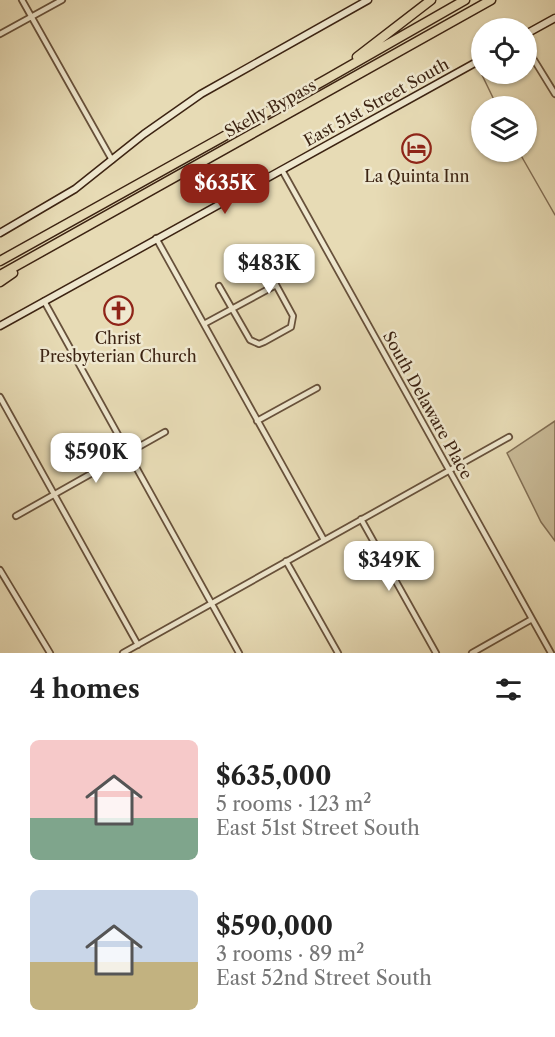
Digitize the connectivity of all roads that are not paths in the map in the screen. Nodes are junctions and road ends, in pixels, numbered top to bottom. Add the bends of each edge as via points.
1 (22, 0) edge
2 (62, 0) edge
3 (368, 0) edge
4 (431, 0) edge
5 (465, 0) edge
6 (490, 0) edge
7 (31, 17) junction
8 (555, 18) edge
9 (537, 28) edge
10 (0, 34) edge
11 (471, 65) edge
12 (537, 65) edge
13 (325, 80) junction
14 (555, 94) edge
15 (112, 160) junction
16 (282, 170) junction
17 (79, 231) junction
18 (0, 233) edge
19 (156, 238) junction
20 (0, 261) edge
21 (262, 261) dead end
22 (0, 275) edge
23 (0, 282) edge
24 (276, 285) junction
25 (219, 286) dead end
26 (44, 301) junction
27 (232, 309) junction
28 (204, 324) junction
29 (0, 326) edge
30 (316, 388) dead end
31 (0, 397) edge
32 (257, 421) junction
33 (165, 432) dead end
34 (509, 437) dead end
35 (127, 453) junction
36 (450, 470) junction
37 (54, 495) junction
38 (16, 516) dead end
39 (361, 519) junction
40 (324, 540) junction
41 (286, 561) junction
42 (0, 570) edge
43 (212, 603) junction
44 (532, 619) junction
45 (138, 645) junction
46 (50, 653) edge
47 (123, 653) edge
48 (239, 653) edge
49 (338, 653) edge
50 (436, 653) edge
51 (474, 653) edge
52 (551, 653) edge

1 - 7 street
2 - 7 street
3 - 15 main road via 201,94
4 - 13 highway
5 - 13 highway, Skelly Bypass
6 - 17 highway, Skelly Bypass
7 - 10 street
7 - 15 street
8 - 9 main road
11 - 16 main road, East 51st Street South
12 - 14 street
13 - 20 highway, Skelly Bypass
15 - 18 main road via 66,194
16 - 19 main road, East 51st Street South
16 - 36 street, South Delaware Place
17 - 22 highway, Skelly Bypass
17 - 23 highway
19 - 26 main road, East 51st Street South
19 - 28 street
21 - 24 street
24 - 27 street
24 - 27 street via 293,316 291,327 259,344 250,340
25 - 27 street
26 - 29 main road, East 51st Street South
26 - 35 street
27 - 28 street
28 - 32 street
30 - 32 street
31 - 37 street
32 - 40 street
33 - 35 street
34 - 36 street
35 - 37 street
35 - 43 street
36 - 39 street
36 - 44 street, South Delaware Place
37 - 38 street
37 - 45 street
39 - 40 street
39 - 50 street
40 - 41 street
41 - 43 street
41 - 49 street
42 - 46 street
43 - 45 street
43 - 48 street
44 - 51 street
44 - 52 street, South Delaware Place
45 - 47 street

